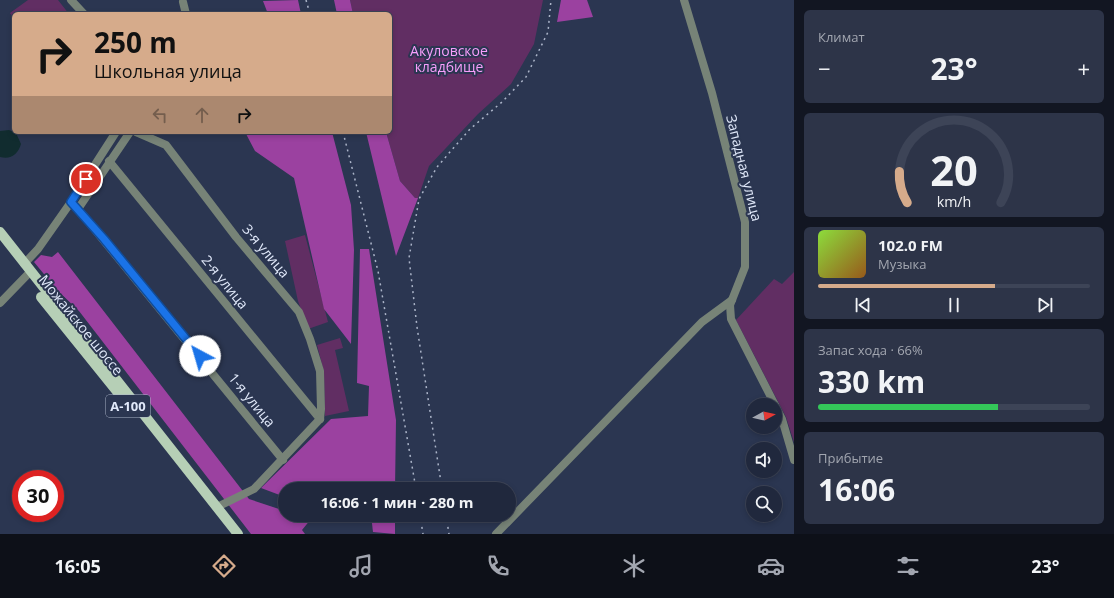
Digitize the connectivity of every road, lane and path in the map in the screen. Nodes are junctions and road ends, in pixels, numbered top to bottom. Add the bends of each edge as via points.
1 (71, 0) edge
2 (684, 0) edge
3 (182, 2) dead end
4 (82, 12) edge
5 (185, 12) edge
6 (115, 134) edge
7 (129, 134) edge
8 (140, 134) edge
9 (110, 161) junction
10 (71, 202) junction
11 (78, 209) junction
12 (0, 232) edge
13 (1, 243) edge
14 (25, 268) junction
15 (732, 300) junction
16 (0, 303) edge
17 (771, 398) edge
18 (782, 418) edge
19 (320, 420) junction
20 (283, 460) junction
21 (794, 460) edge
22 (217, 507) junction
23 (231, 534) edge
24 (238, 534) edge
25 (496, 534) edge

1 - 4 street
2 - 15 street, Западная улица via 712,93 745,222 745,267
3 - 5 street
6 - 10 street
7 - 9 street
8 - 19 street, 3-я улица via 166,145 236,237 295,306 318,361
9 - 11 street
9 - 19 street, 2-я улица
10 - 11 street, 1-я улица
10 - 14 street
11 - 20 street, 1-я улица
12 - 14 main road, А-100
13 - 14 main road, Можайское шоссе / А-100
14 - 16 street
14 - 22 main road, Можайское шоссе / А-100
14 - 23 main road, Можайское шоссе / А-100
15 - 17 street, Западная улица via 731,319
15 - 25 street via 702,322
18 - 21 street, Западная улица
19 - 20 street
20 - 22 street via 254,489
22 - 24 main road, Можайское шоссе / А-100

